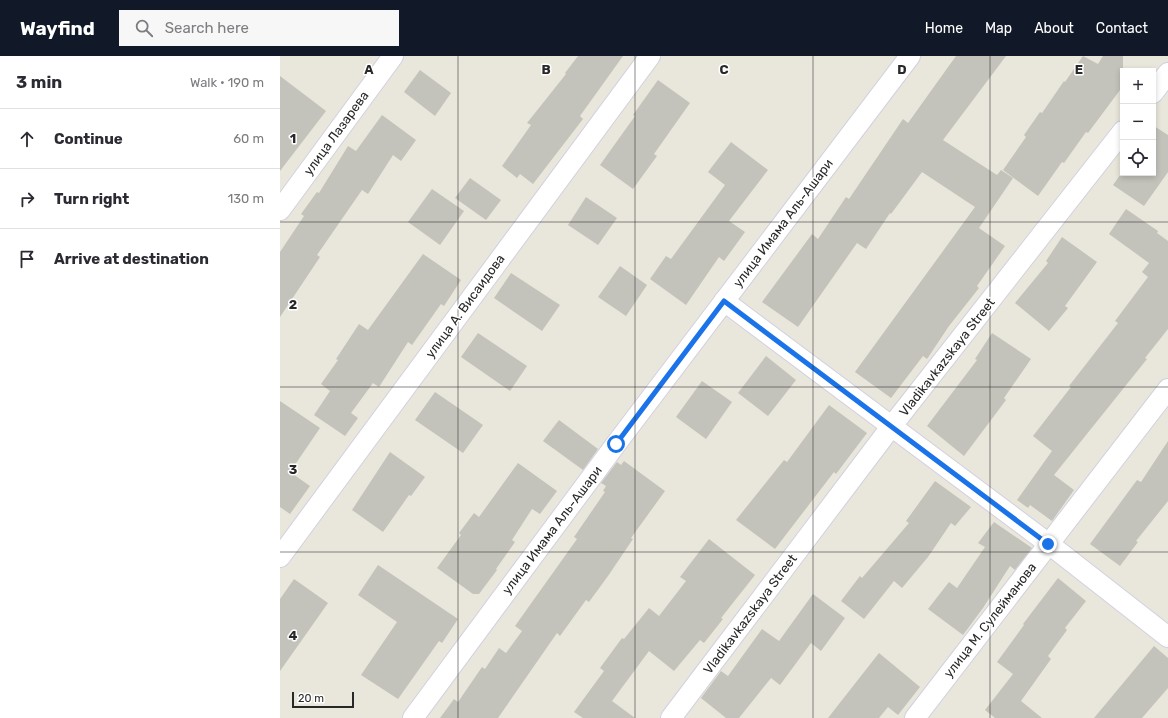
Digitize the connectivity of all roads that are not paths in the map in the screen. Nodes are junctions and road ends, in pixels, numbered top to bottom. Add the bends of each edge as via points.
1 (393, 56) edge
2 (650, 56) edge
3 (910, 56) edge
4 (1168, 73) edge
5 (1156, 88) edge
6 (1120, 135) edge
7 (280, 210) edge
8 (724, 301) junction
9 (1168, 389) edge
10 (891, 427) junction
11 (1048, 544) junction
12 (280, 557) edge
13 (1168, 637) edge
14 (413, 718) edge
15 (671, 718) edge
16 (915, 718) edge

1 - 7 street, улица Лазарева
2 - 12 street, улица А. Висаидова
3 - 8 street, улица Имама Аль-Ашари
4 - 5 street
6 - 10 street, Vladikavkazskaya Street
8 - 10 street
8 - 14 street, улица Имама Аль-Ашари
9 - 11 street, улица М. Сулейманова
10 - 11 street
10 - 15 street, Vladikavkazskaya Street
11 - 13 street
11 - 16 street, улица М. Сулейманова

